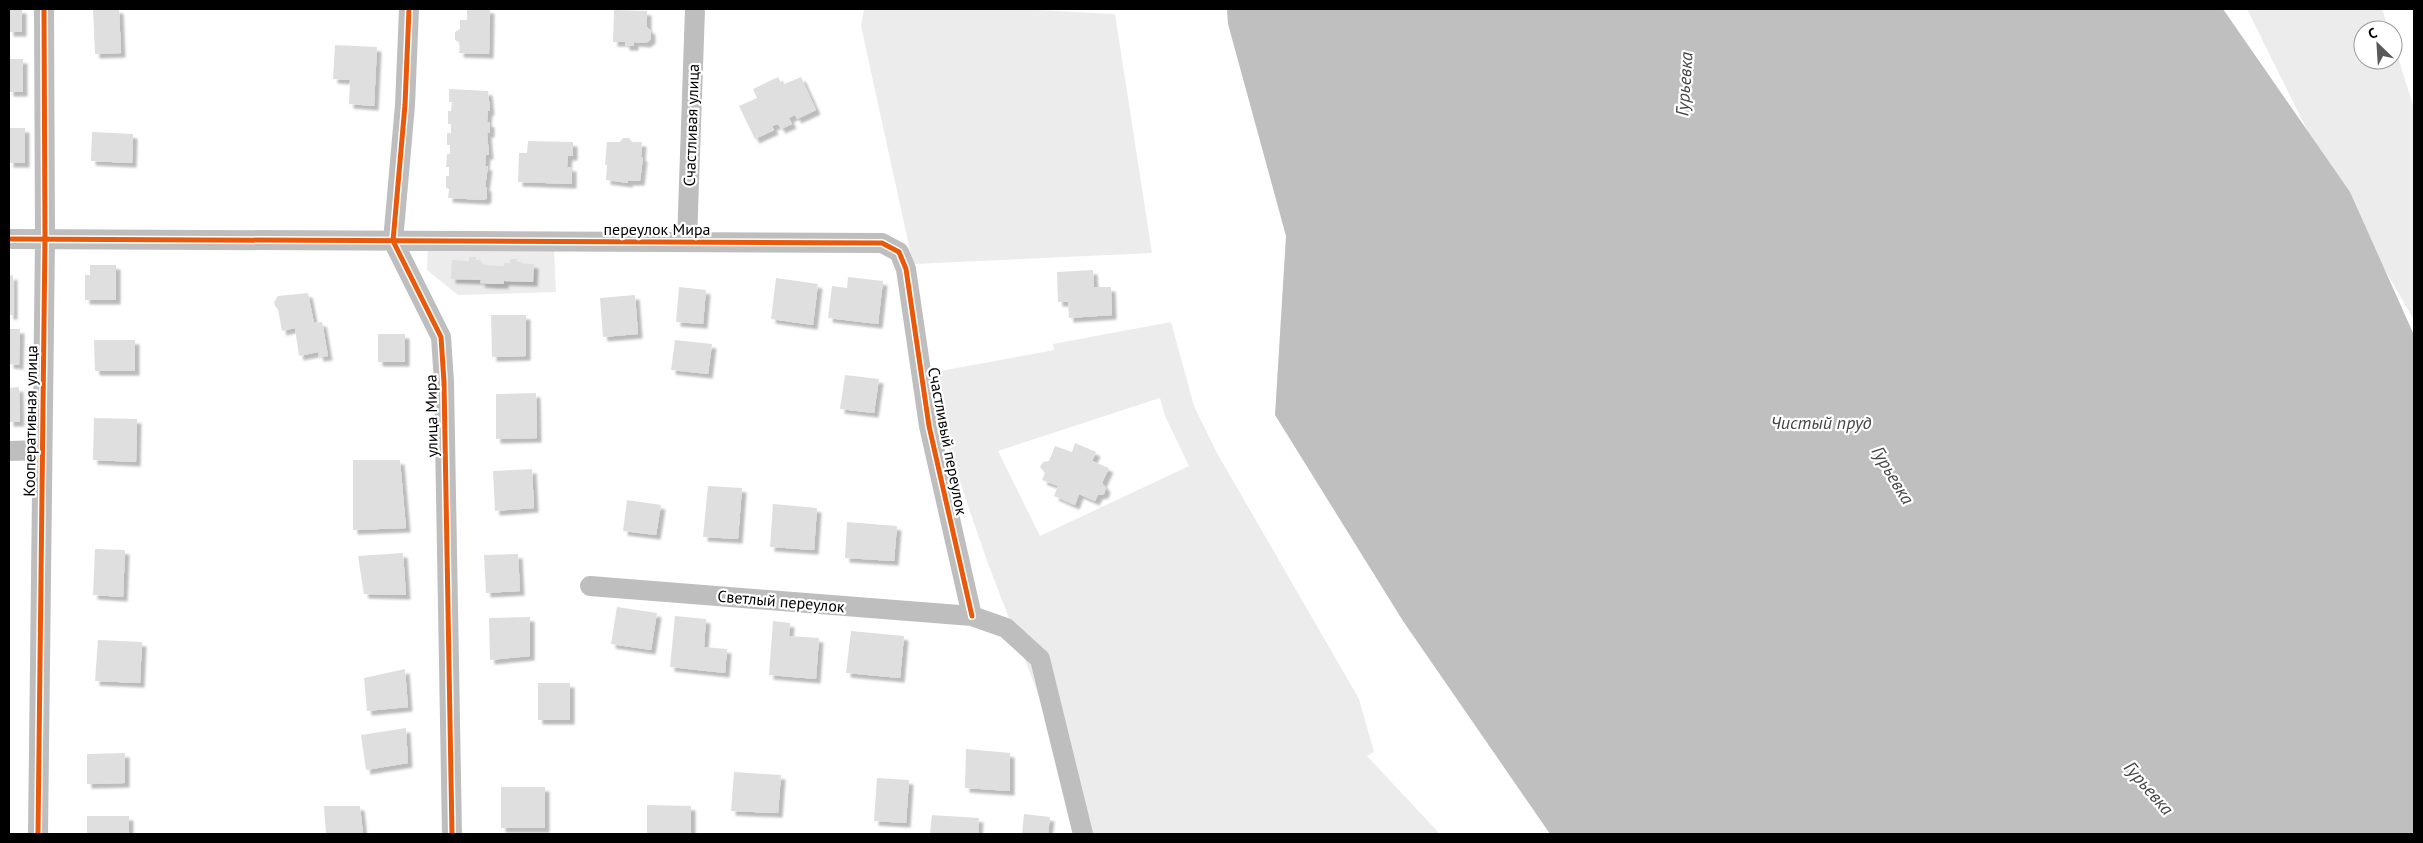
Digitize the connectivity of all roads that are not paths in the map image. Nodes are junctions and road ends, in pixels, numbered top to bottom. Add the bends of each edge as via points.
1 (44, 9) edge
2 (409, 9) edge
3 (695, 9) edge
4 (44, 238) junction
5 (9, 239) edge
6 (393, 241) junction
7 (687, 241) junction
8 (906, 269) joint
9 (42, 450) junction
10 (9, 451) edge
11 (590, 586) dead end
12 (972, 616) junction
13 (38, 834) edge
14 (452, 834) edge
15 (1083, 834) edge

1 - 4 street, Кооперативная улица
2 - 6 street via 405,104
3 - 7 street, Счастливая улица
4 - 5 street, переулок Мира
4 - 6 street, переулок Мира
4 - 9 street, Кооперативная улица
6 - 7 street, переулок Мира
6 - 14 street, улица Мира via 440,337 444,382
7 - 8 street, переулок Мира via 882,243 899,252
8 - 12 street, Счастливый переулок via 930,426
9 - 10 street
9 - 13 street, Кооперативная улица
11 - 12 street, Светлый переулок
12 - 15 street, Светлый переулок via 1006,628 1040,659

